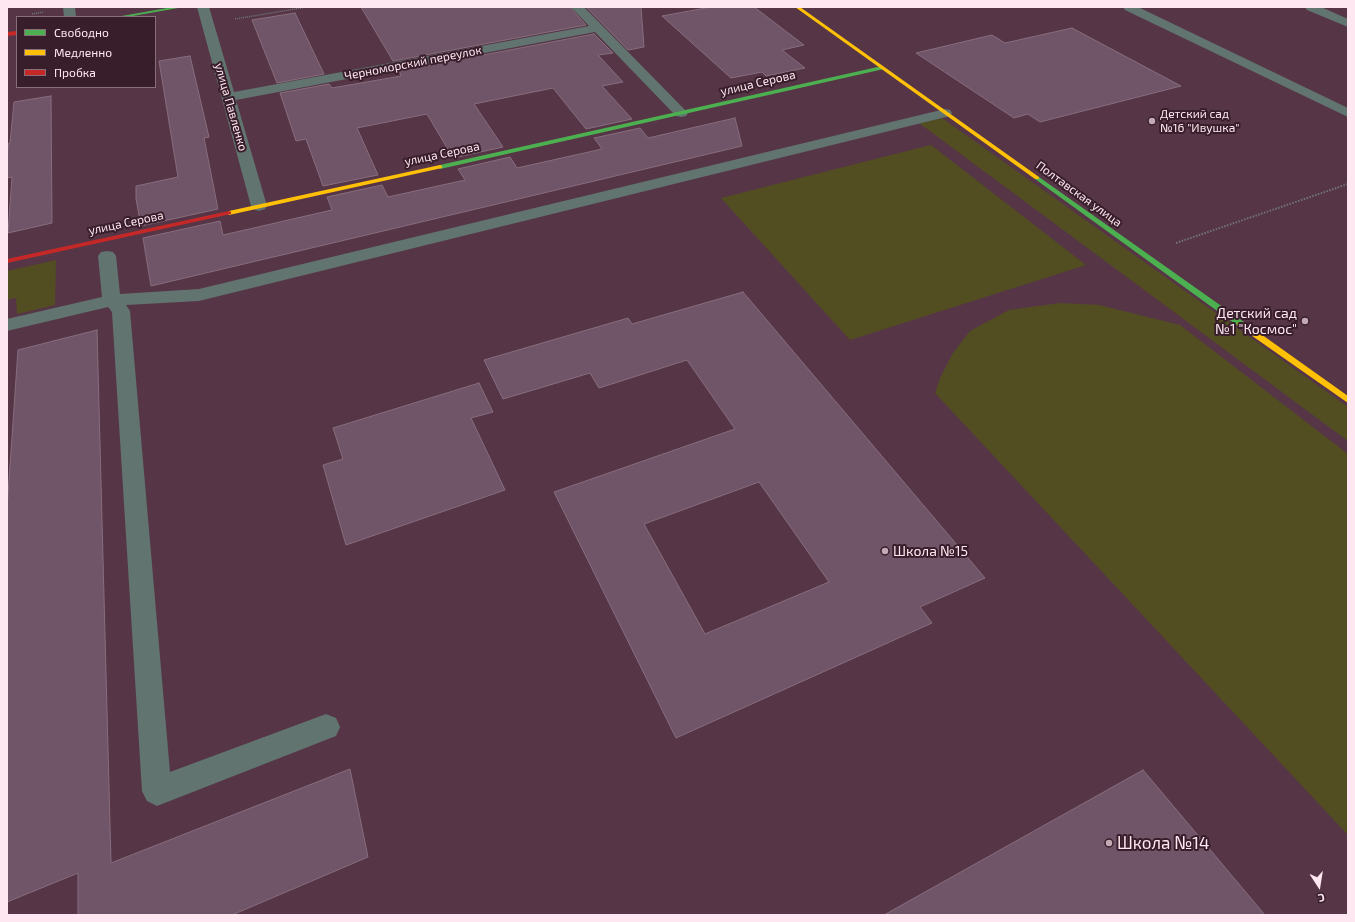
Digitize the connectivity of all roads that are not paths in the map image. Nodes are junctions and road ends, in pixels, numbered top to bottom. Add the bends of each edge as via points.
1 (182, 7) edge
2 (203, 7) edge
3 (577, 7) edge
4 (797, 7) edge
5 (1129, 7) edge
6 (1311, 7) edge
7 (124, 16) edge
8 (1348, 23) edge
9 (597, 28) junction
10 (882, 68) junction
11 (229, 97) junction
12 (682, 113) junction
13 (945, 113) junction
14 (1348, 113) edge
15 (259, 206) junction
16 (107, 256) dead end
17 (7, 261) edge
18 (112, 300) junction
19 (7, 325) edge
20 (1348, 400) edge
21 (326, 727) dead end

1 - 7 street
2 - 11 street, улица Павленко
3 - 9 street
4 - 10 street, Полтавская улица
5 - 14 street
6 - 8 street
9 - 11 street, Черноморский переулок
9 - 12 street
10 - 12 street, улица Серова
10 - 13 street, Полтавская улица
11 - 15 street, улица Павленко
12 - 15 street, улица Серова
13 - 18 street via 199,295
13 - 20 street, Полтавская улица
15 - 17 street, улица Серова
16 - 18 street
18 - 19 street
18 - 21 street via 121,311 156,791

